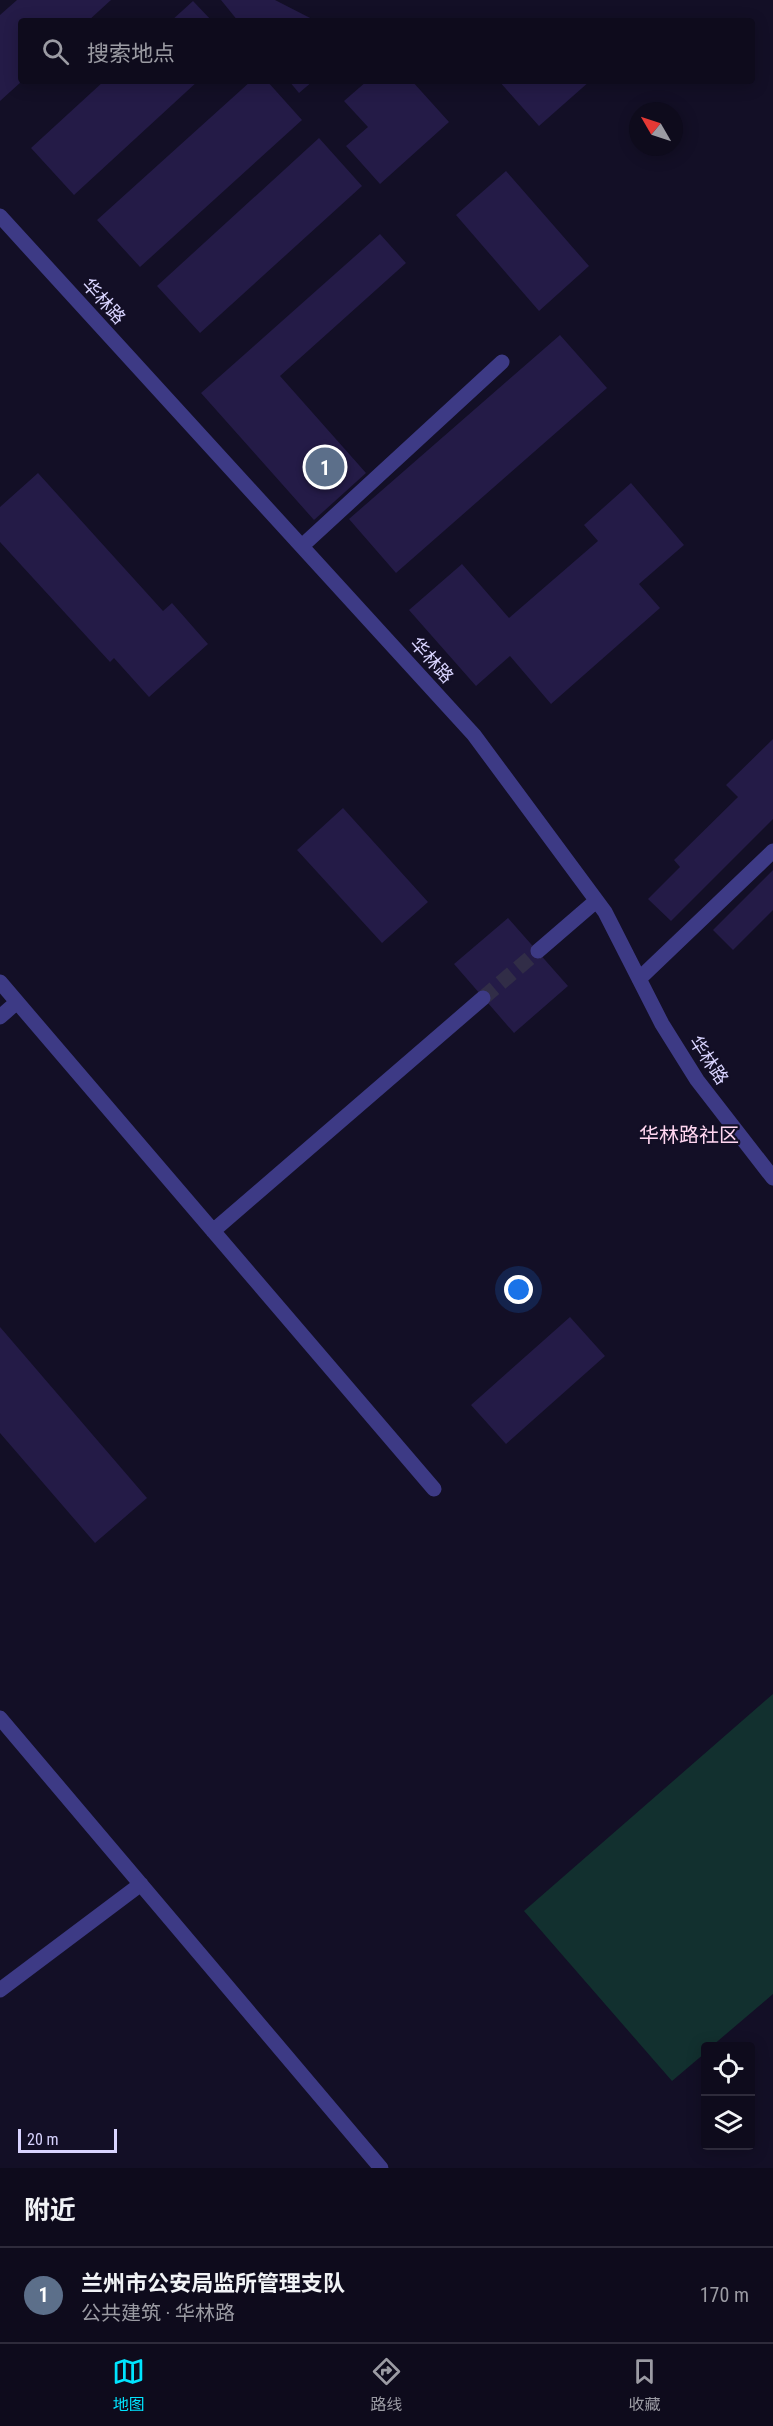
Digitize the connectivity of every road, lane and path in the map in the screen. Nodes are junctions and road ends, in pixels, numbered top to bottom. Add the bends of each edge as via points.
1 (0, 216) edge
2 (502, 362) dead end
3 (302, 546) junction
4 (773, 851) edge
5 (596, 901) junction
6 (538, 951) tunnel mouth
7 (639, 979) junction
8 (0, 982) edge
9 (483, 998) tunnel mouth
10 (17, 1002) junction
11 (0, 1017) edge
12 (773, 1178) edge
13 (213, 1231) junction
14 (434, 1489) dead end
15 (0, 1718) edge
16 (141, 1884) junction
17 (0, 1990) edge
18 (380, 2168) edge

1 - 3 street, 华林路
2 - 3 street
3 - 5 street, 华林路 via 474,735
4 - 7 street
5 - 6 street
5 - 7 street, 华林路
7 - 12 street, 华林路 via 697,1080
8 - 10 street
9 - 13 street
10 - 11 street
10 - 13 street
13 - 14 street
15 - 16 street
16 - 17 street
16 - 18 street

